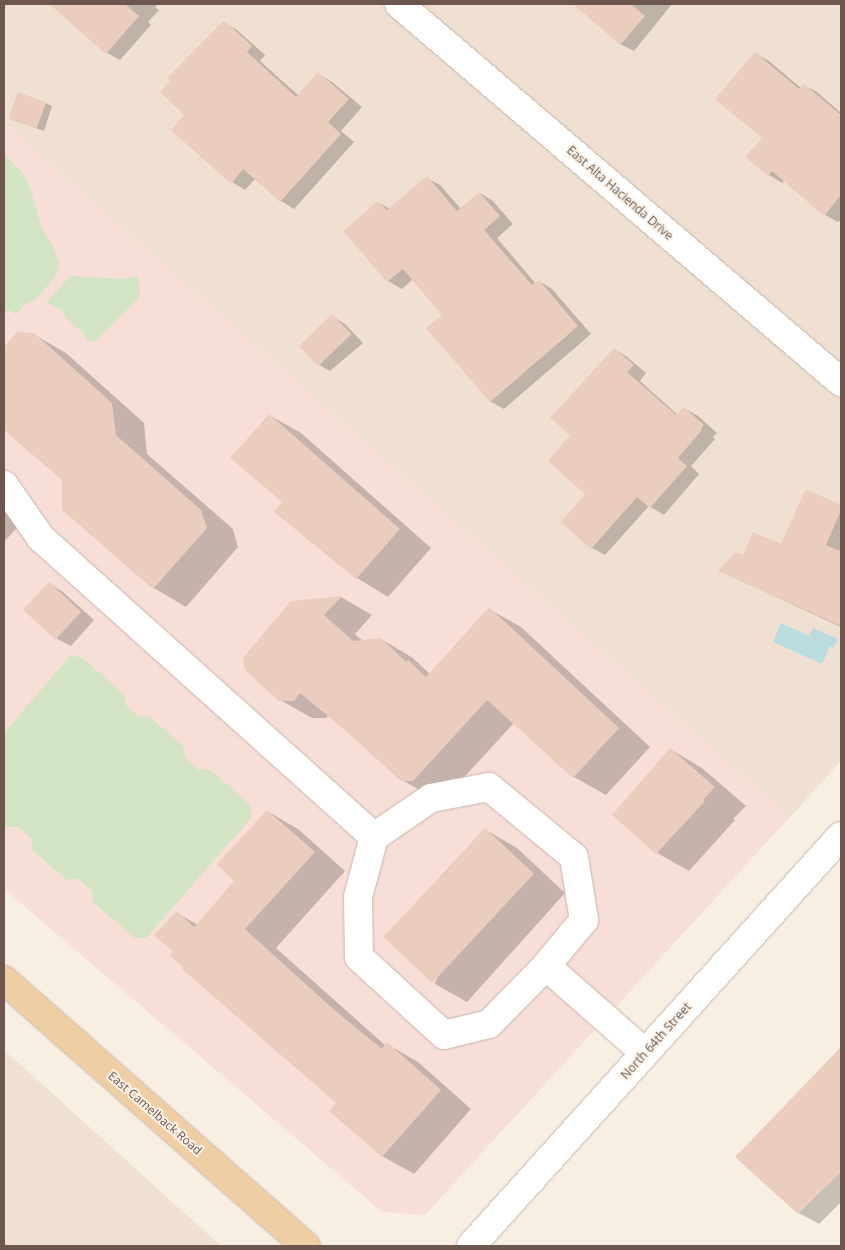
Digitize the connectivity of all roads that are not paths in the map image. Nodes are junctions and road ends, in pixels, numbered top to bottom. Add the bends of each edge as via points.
1 (399, 4) edge
2 (841, 382) edge
3 (4, 484) edge
4 (841, 836) edge
5 (374, 837) junction
6 (546, 966) junction
7 (4, 980) edge
8 (645, 1053) junction
9 (306, 1246) edge
10 (471, 1246) edge

1 - 2 street, East Alta Hacienda Drive
3 - 5 street via 41,538
4 - 8 street, North 64th Street
5 - 6 street via 431,798 489,787 574,857 584,920
5 - 6 street via 358,897 359,957 444,1035 489,1024
6 - 8 street
7 - 9 main road, East Camelback Road
8 - 10 street, North 64th Street

